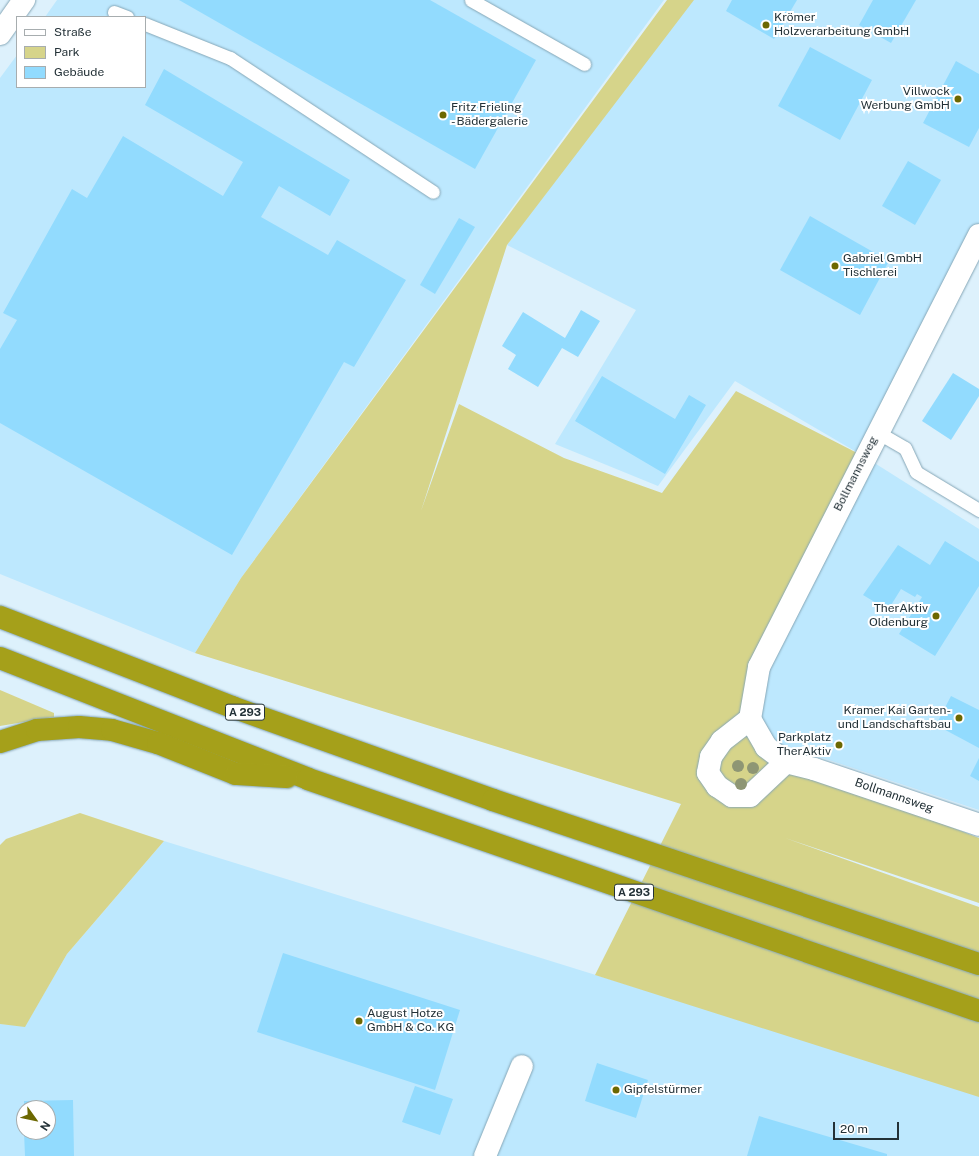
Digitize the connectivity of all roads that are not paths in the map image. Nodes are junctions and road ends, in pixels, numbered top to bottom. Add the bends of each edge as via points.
1 (24, 0) edge
2 (471, 0) edge
3 (114, 12) dead end
4 (124, 16) edge
5 (146, 24) edge
6 (0, 34) edge
7 (584, 64) dead end
8 (433, 192) dead end
9 (979, 235) edge
10 (877, 432) junction
11 (979, 510) edge
12 (0, 617) edge
13 (0, 658) edge
14 (750, 719) junction
15 (0, 742) edge
16 (786, 762) junction
17 (308, 779) junction
18 (979, 825) edge
19 (979, 964) edge
20 (979, 1012) edge
21 (522, 1066) dead end
22 (485, 1156) edge

1 - 6 street
2 - 7 lane
3 - 4 lane
5 - 8 lane via 230,58
9 - 10 street, Bollmannsweg
10 - 11 lane via 906,448 916,472
10 - 14 street, Bollmannsweg via 759,668
12 - 19 highway, A 293 via 232,707
13 - 17 highway, A 293
14 - 16 street, Bollmannsweg via 766,747
14 - 16 street via 722,742 711,757 708,773 717,786 732,796 750,796
15 - 17 highway via 37,730 112,730 158,743 236,774
16 - 18 street, Bollmannsweg via 814,768
17 - 20 highway, A 293
21 - 22 street

